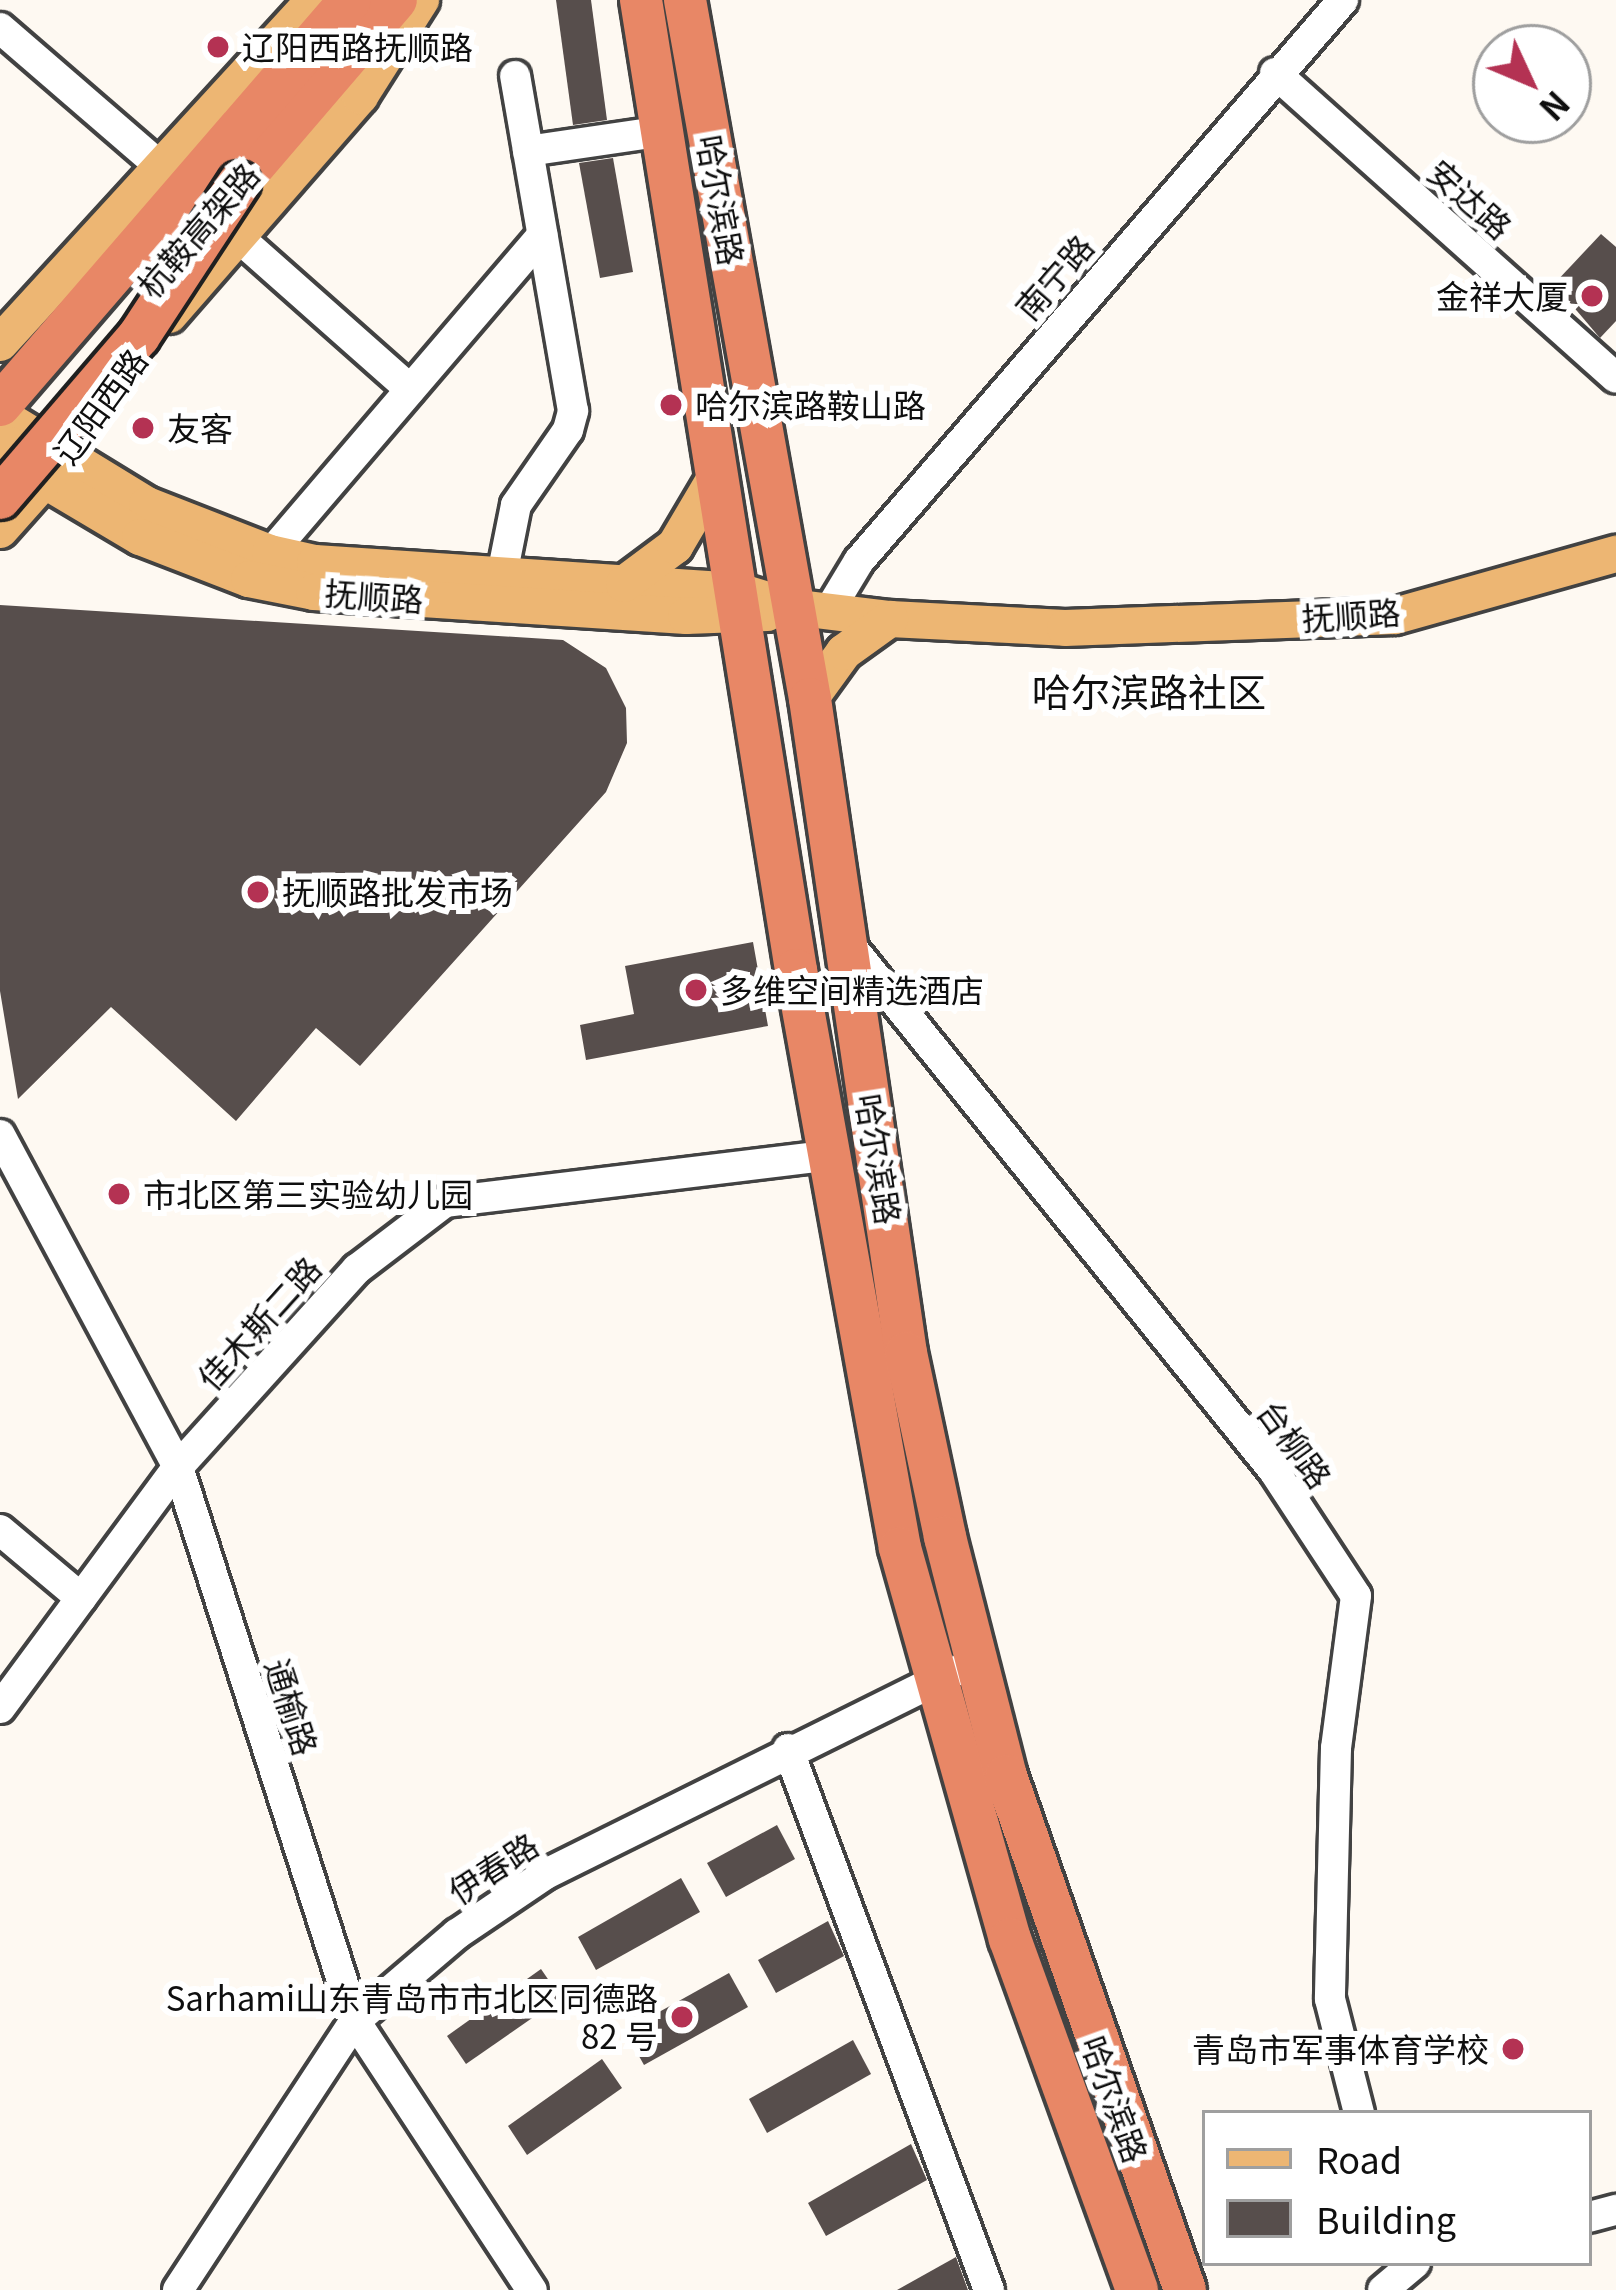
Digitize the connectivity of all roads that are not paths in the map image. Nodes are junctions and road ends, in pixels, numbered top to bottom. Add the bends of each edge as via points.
1 (314, 0) edge
2 (350, 0) edge
3 (396, 0) edge
4 (421, 0) edge
5 (641, 0) edge
6 (686, 0) edge
7 (1343, 0) edge
8 (0, 28) edge
9 (1275, 73) junction
10 (515, 76) dead end
11 (664, 131) junction
12 (528, 152) junction
13 (147, 155) dead end
14 (225, 171) junction
15 (542, 235) junction
16 (238, 237) junction
17 (16, 315) edge
18 (0, 344) edge
19 (0, 363) edge
20 (1616, 378) edge
21 (410, 389) junction
22 (0, 405) edge
23 (0, 415) edge
24 (0, 434) edge
25 (0, 460) edge
26 (56, 467) junction
27 (718, 473) junction
28 (0, 498) edge
29 (0, 530) edge
30 (1616, 554) edge
31 (260, 566) junction
32 (502, 575) junction
33 (624, 584) junction
34 (741, 605) junction
35 (810, 608) junction
36 (890, 619) junction
37 (810, 699) junction
38 (841, 934) junction
39 (0, 1135) edge
40 (831, 1155) junction
41 (178, 1468) junction
42 (0, 1530) edge
43 (81, 1598) junction
44 (976, 1660) junction
45 (936, 1680) junction
46 (0, 1708) edge
47 (788, 1749) junction
48 (355, 2021) junction
49 (1358, 2110) edge
50 (1413, 2266) edge
51 (178, 2290) edge
52 (532, 2290) edge
53 (989, 2290) edge
54 (1137, 2290) edge
55 (1185, 2290) edge
56 (1383, 2290) edge

1 - 17 main road
2 - 14 highway, 杭鞍高架路
3 - 14 highway, 杭鞍高架路
4 - 16 main road, 辽阳西路 via 360,96
5 - 11 highway, 哈尔滨路
6 - 35 highway, 哈尔滨路
7 - 9 street, 南宁路
8 - 13 street
9 - 20 street, 安达路
9 - 35 street, 南宁路 via 859,561
10 - 12 street
11 - 12 street
11 - 27 highway, 哈尔滨路
12 - 15 street
14 - 19 highway via 67,288
14 - 22 highway, 杭鞍高架路
14 - 25 highway, 杭鞍高架路, bridge
14 - 28 highway, bridge via 139,336
15 - 21 street
15 - 32 street via 573,411 515,505
16 - 21 street
16 - 26 main road, 辽阳西路 via 137,352
17 - 18 main road
21 - 31 street
23 - 26 main road, 抚顺路
24 - 26 main road, 抚顺路
26 - 29 main road, 辽阳西路
26 - 31 main road, 抚顺路
27 - 33 main road via 675,546
27 - 34 highway, 哈尔滨路
30 - 36 main road, 抚顺路 via 1394,616 1065,628
31 - 32 main road, 抚顺路
31 - 34 main road, 抚顺路 via 314,592
32 - 33 main road, 抚顺路
33 - 34 main road, 抚顺路
34 - 35 main road, 抚顺路
34 - 40 highway, 哈尔滨路
35 - 36 main road, 抚顺路
35 - 37 highway, 哈尔滨路
36 - 37 main road via 844,652
37 - 38 highway, 哈尔滨路
38 - 44 highway, 哈尔滨路 via 906,1353
38 - 49 street, 台柳路 via 1274,1471 1356,1596 1336,1748 1330,1999
39 - 41 street, 通榆路
40 - 41 street, 佳木斯二路 via 445,1202 357,1269
40 - 45 highway, 哈尔滨路 via 870,1404
41 - 43 street, 佳木斯二路
41 - 48 street, 通榆路
42 - 43 street
43 - 46 street, 佳木斯二路
44 - 45 street, 伊春路
44 - 55 highway, 哈尔滨路 via 1071,1979
45 - 47 street, 伊春路
45 - 54 highway, 哈尔滨路 via 1010,1940
47 - 48 street, 伊春路 via 544,1875
47 - 53 street
48 - 51 street, 伊春路
48 - 52 street, 通榆路
50 - 56 street

